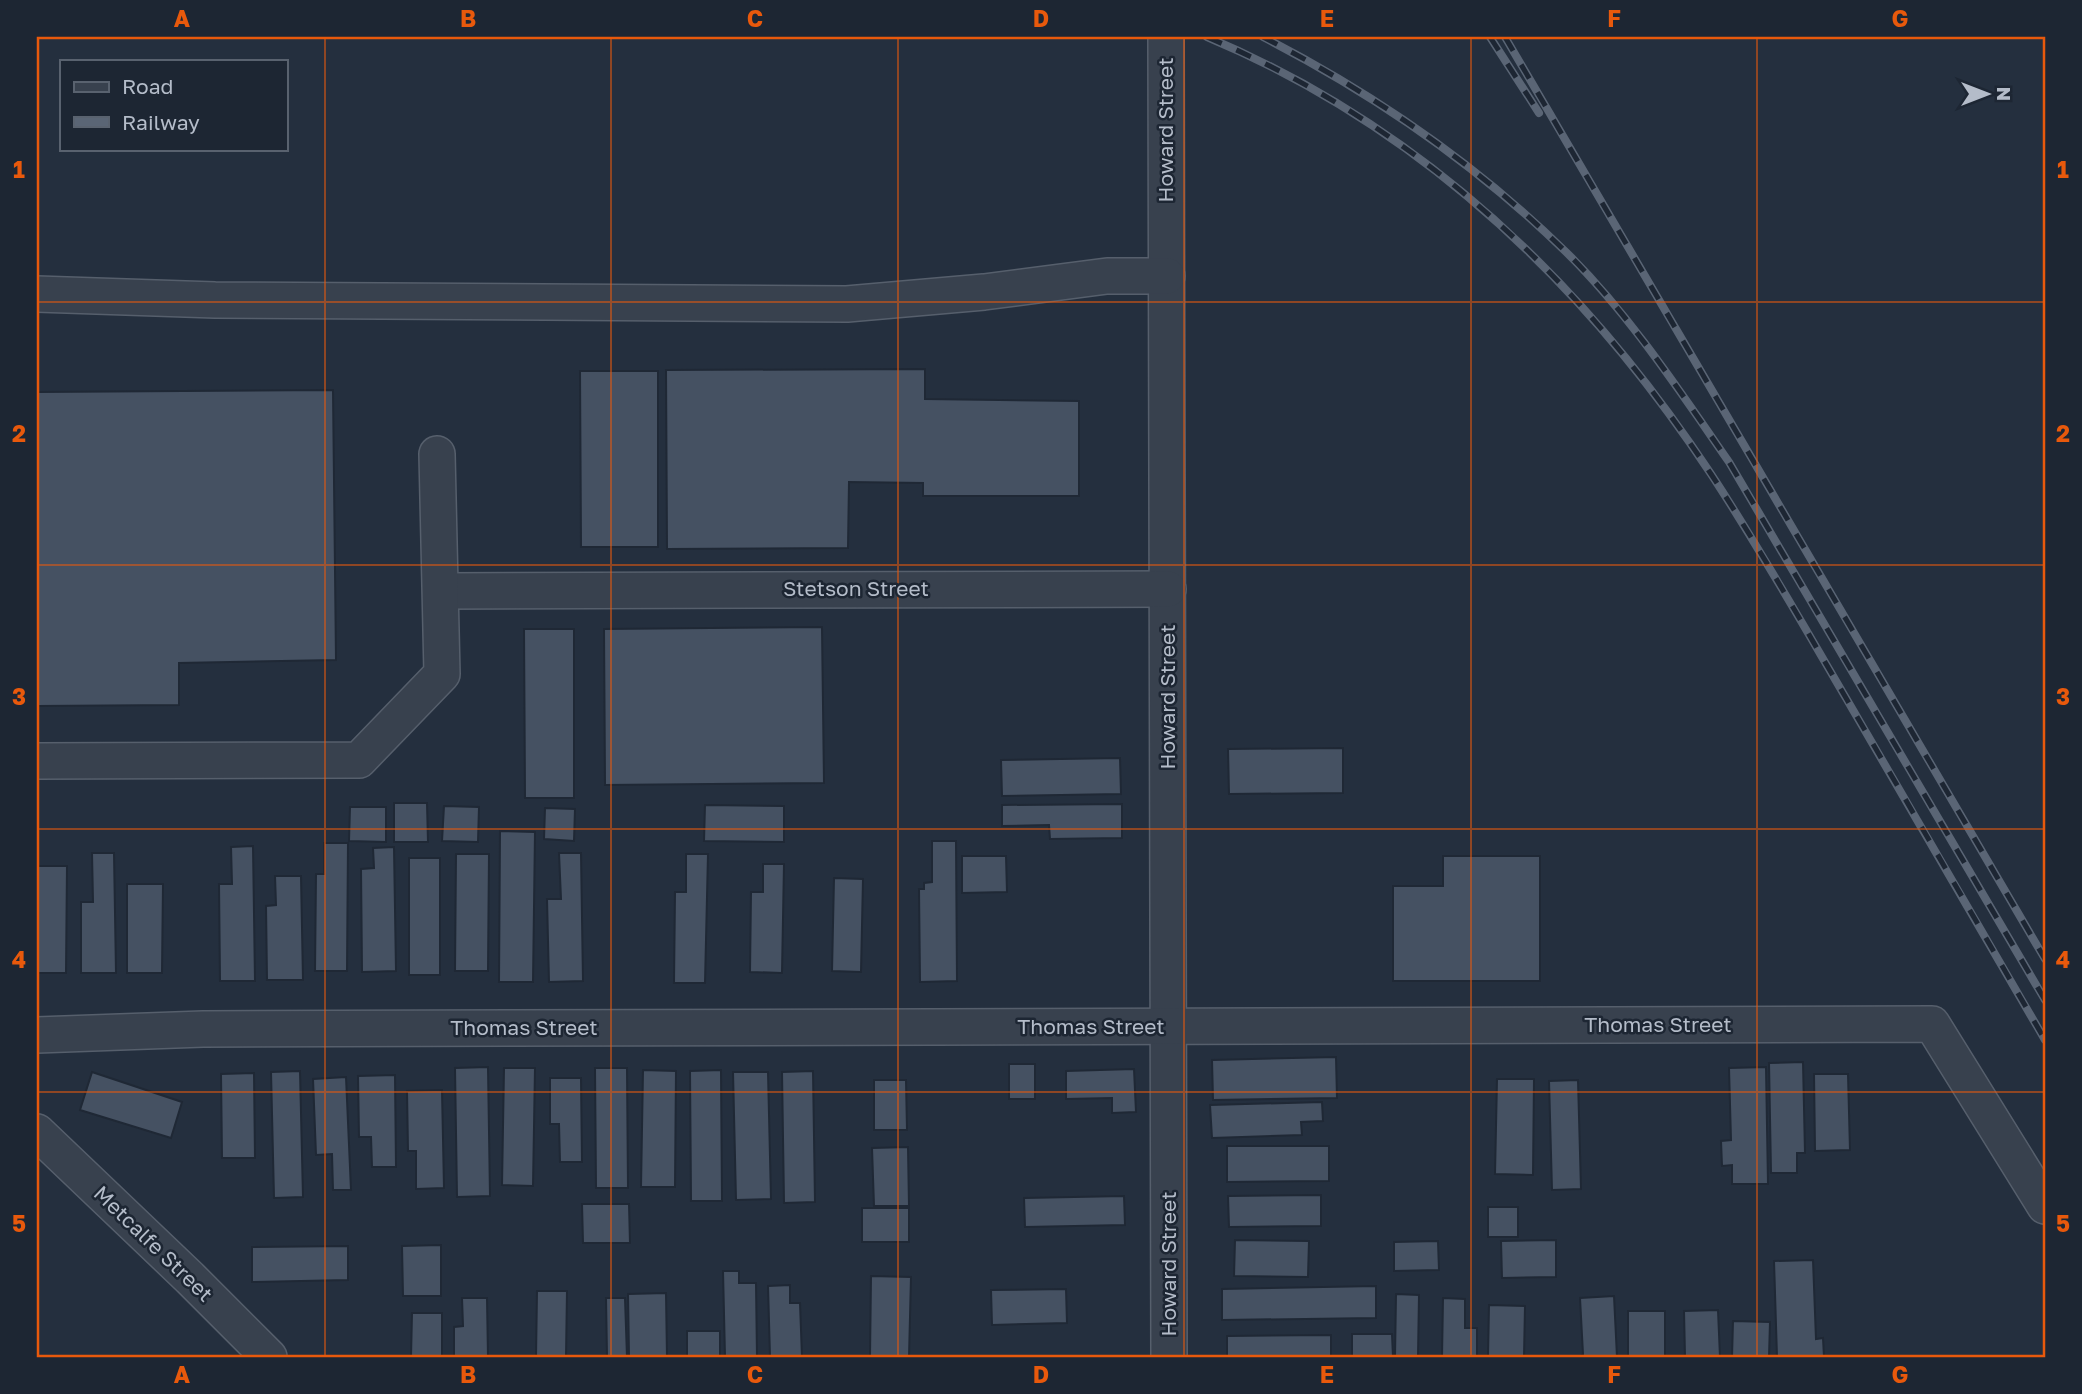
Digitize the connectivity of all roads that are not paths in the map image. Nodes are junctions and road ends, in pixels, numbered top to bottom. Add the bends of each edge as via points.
1 (1166, 37) edge
2 (1167, 276) junction
3 (37, 295) edge
4 (437, 454) dead end
5 (1168, 589) junction
6 (441, 591) junction
7 (37, 761) edge
8 (1170, 1026) junction
9 (37, 1035) edge
10 (37, 1132) edge
11 (2045, 1206) edge
12 (269, 1357) edge
13 (1169, 1357) edge

1 - 2 street, Howard Street
2 - 3 street via 1107,276 847,304
2 - 5 street, Howard Street
4 - 6 street
5 - 6 street, Stetson Street
5 - 8 street, Howard Street
6 - 7 street via 442,674 359,760
8 - 9 street, Thomas Street via 203,1029
8 - 11 street, Thomas Street via 1933,1024
8 - 13 street, Howard Street
10 - 12 street, Metcalfe Street

